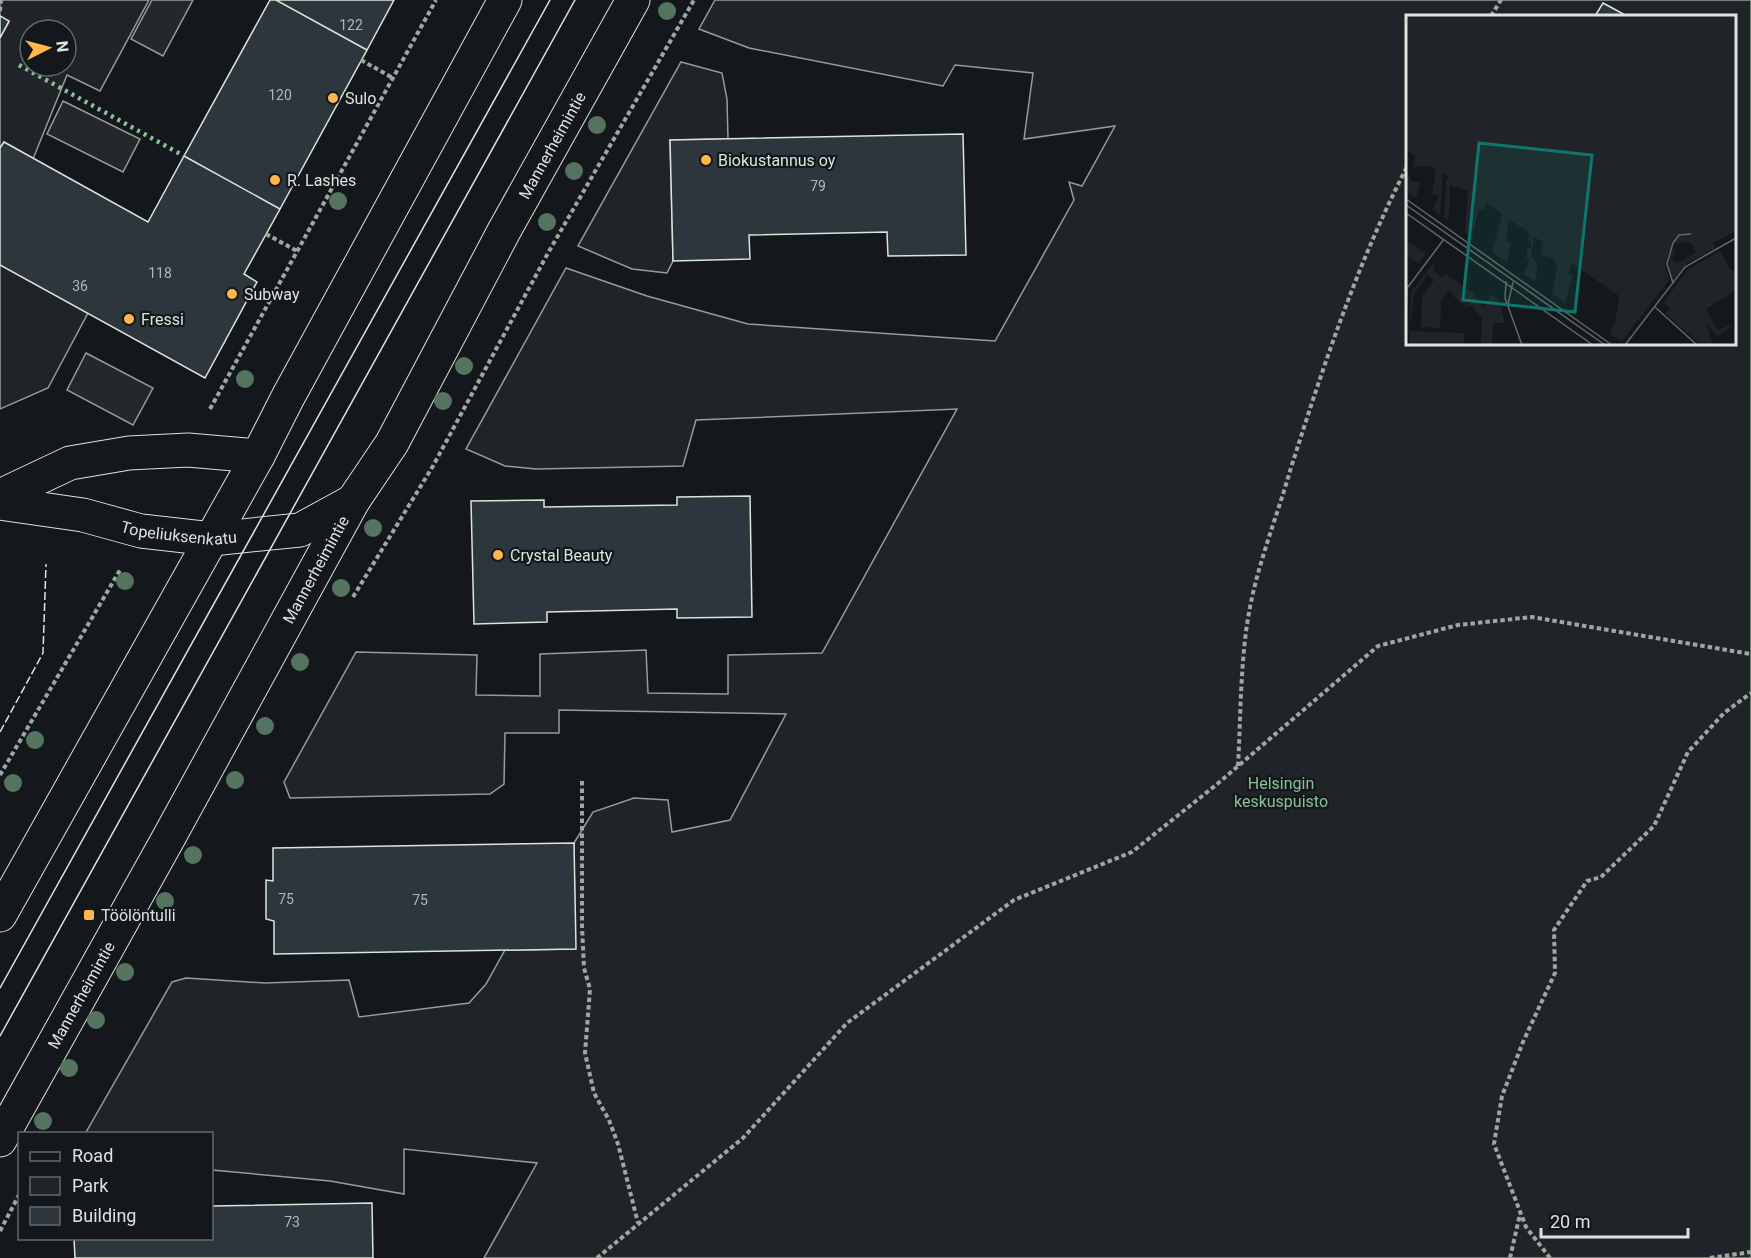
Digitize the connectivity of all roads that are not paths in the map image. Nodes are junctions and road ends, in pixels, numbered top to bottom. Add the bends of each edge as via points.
1 (505, 0) edge
2 (633, 0) edge
3 (258, 456) junction
4 (0, 496) edge
5 (353, 501) junction
6 (0, 503) edge
7 (212, 539) junction
8 (0, 915) edge
9 (0, 1140) edge

1 - 3 main road
2 - 5 main road, Mannerheimintie via 392,443
3 - 4 main road via 188,450 129,453 70,463
3 - 7 main road
5 - 7 main road, Topeliuksenkatu via 300,530
5 - 9 main road, Mannerheimintie
6 - 7 main road, Topeliuksenkatu via 83,515 141,531
7 - 8 main road

